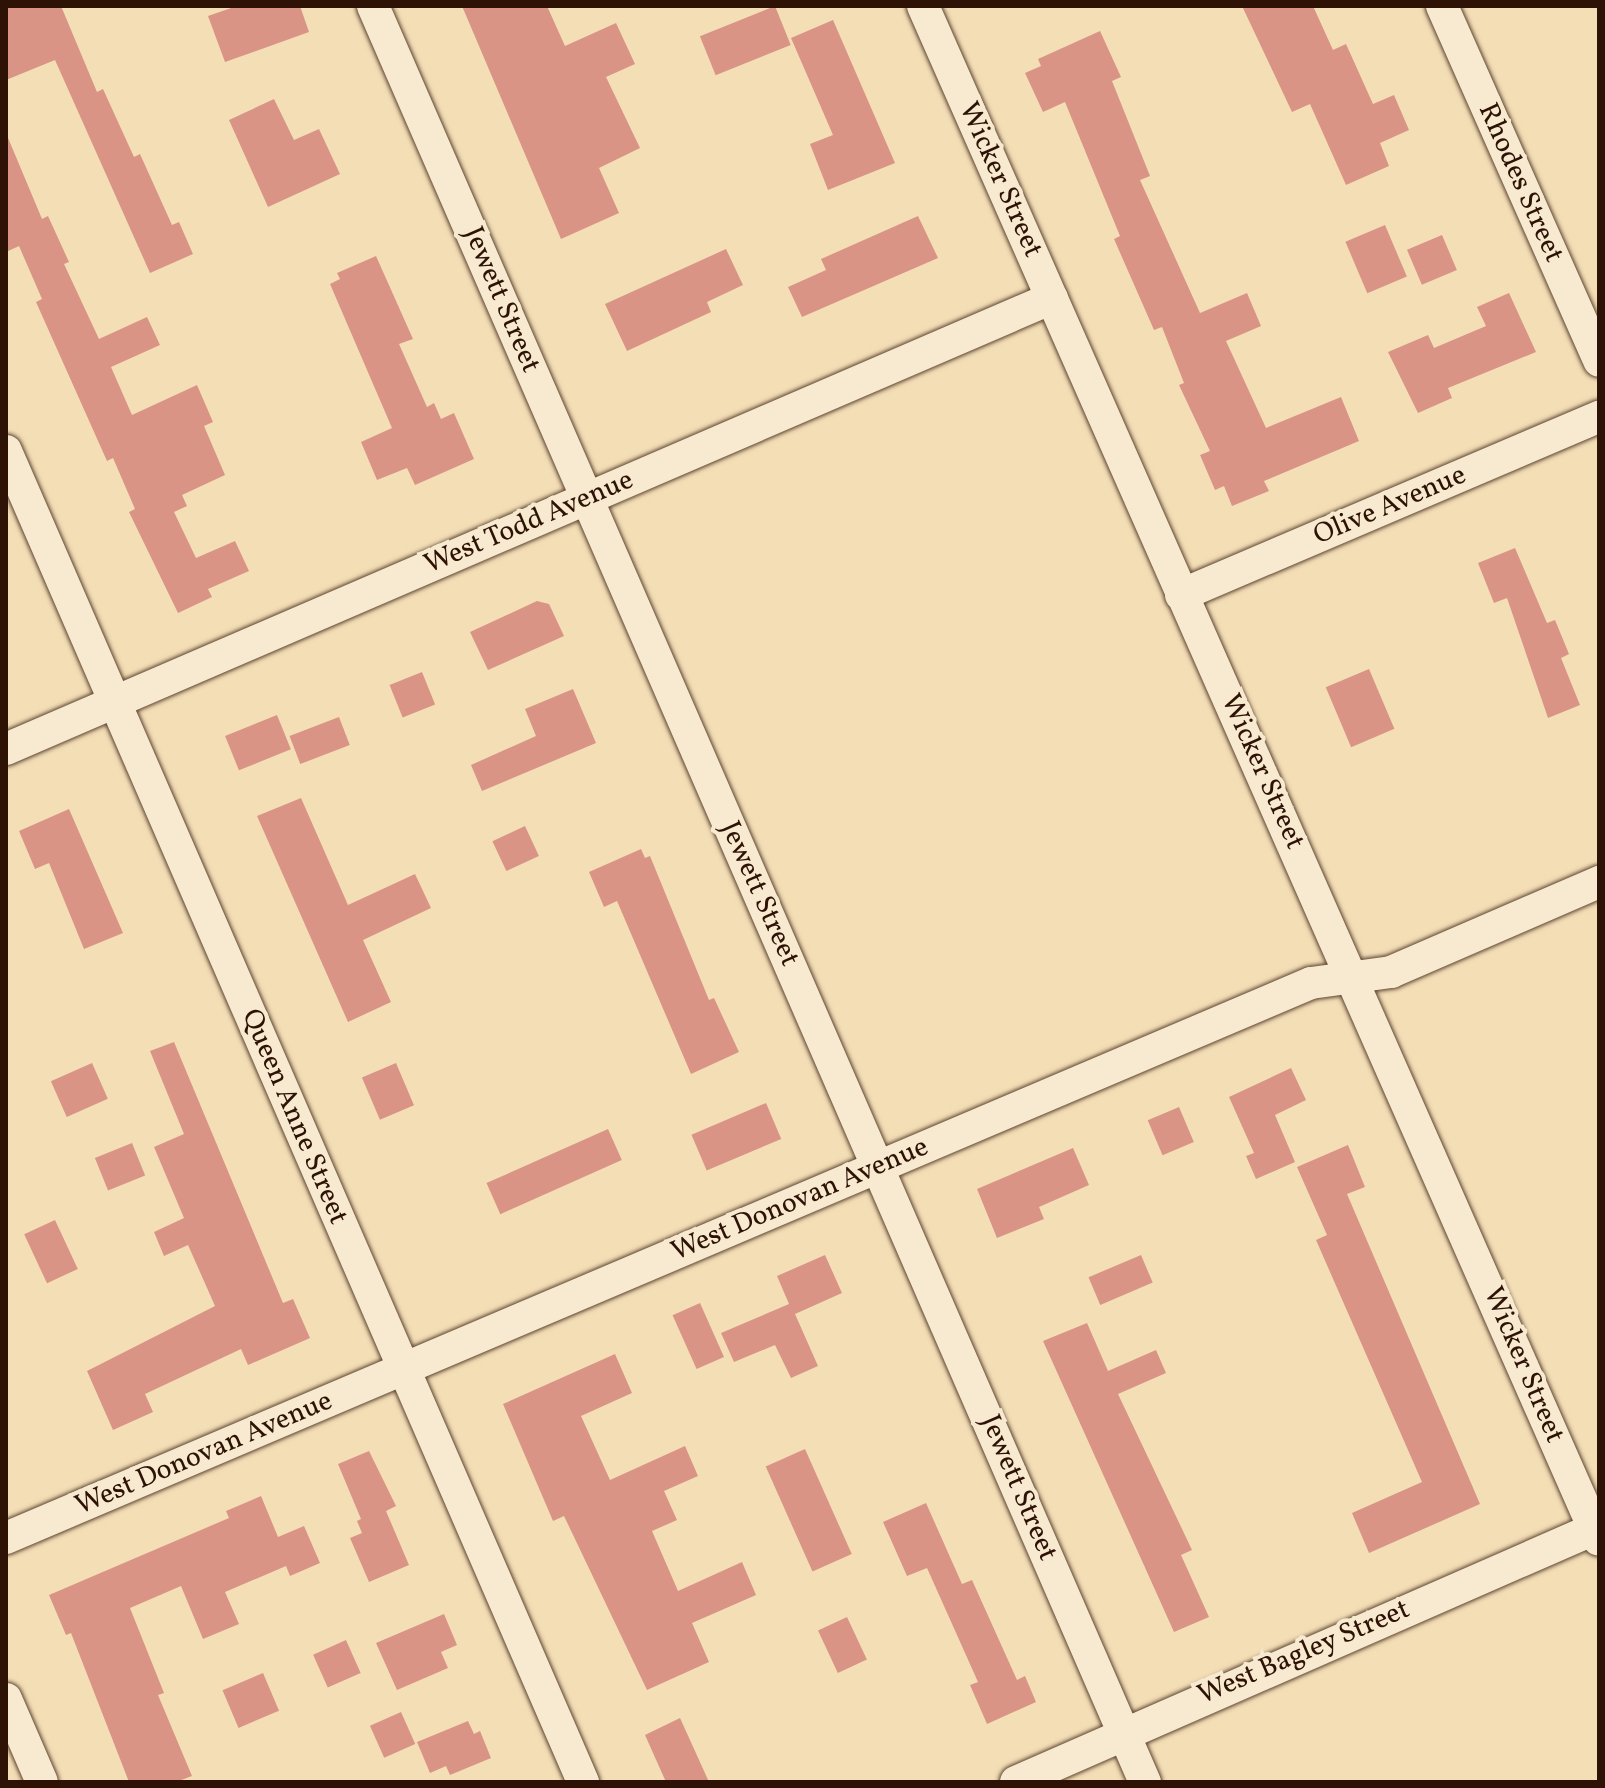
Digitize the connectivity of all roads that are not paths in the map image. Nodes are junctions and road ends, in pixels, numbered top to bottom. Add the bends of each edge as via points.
1 (373, 6) edge
2 (923, 6) edge
3 (1442, 6) edge
4 (1052, 298) junction
5 (1599, 361) edge
6 (1599, 417) edge
7 (6, 451) edge
8 (587, 498) junction
9 (1181, 595) junction
10 (115, 702) junction
11 (6, 749) edge
12 (1599, 882) edge
13 (1356, 979) junction
14 (878, 1167) junction
15 (404, 1369) junction
16 (1597, 1534) edge
17 (6, 1538) edge
18 (6, 1699) edge
19 (1123, 1731) junction
20 (42, 1782) edge
21 (583, 1782) edge
22 (1016, 1782) edge
23 (1145, 1782) edge

1 - 8 street, Jewett Street
2 - 4 street, Wicker Street
3 - 5 street, Rhodes Street
4 - 8 street, West Todd Avenue
4 - 9 street, Wicker Street
6 - 9 street, Olive Avenue
7 - 10 street, Queen Anne Street
8 - 10 street, West Todd Avenue
8 - 14 street, Jewett Street
9 - 13 street, Wicker Street
10 - 11 street, West Todd Avenue
10 - 15 street, Queen Anne Street
12 - 13 street, West Donovan Avenue via 1391,972
13 - 14 street, West Donovan Avenue via 1311,983
13 - 16 street, Wicker Street
14 - 15 street, West Donovan Avenue
14 - 19 street, Jewett Street
15 - 17 street, West Donovan Avenue
15 - 21 street, Queen Anne Street
16 - 19 street, West Bagley Street
18 - 20 street
19 - 22 street, West Bagley Street
19 - 23 street, Jewett Street

